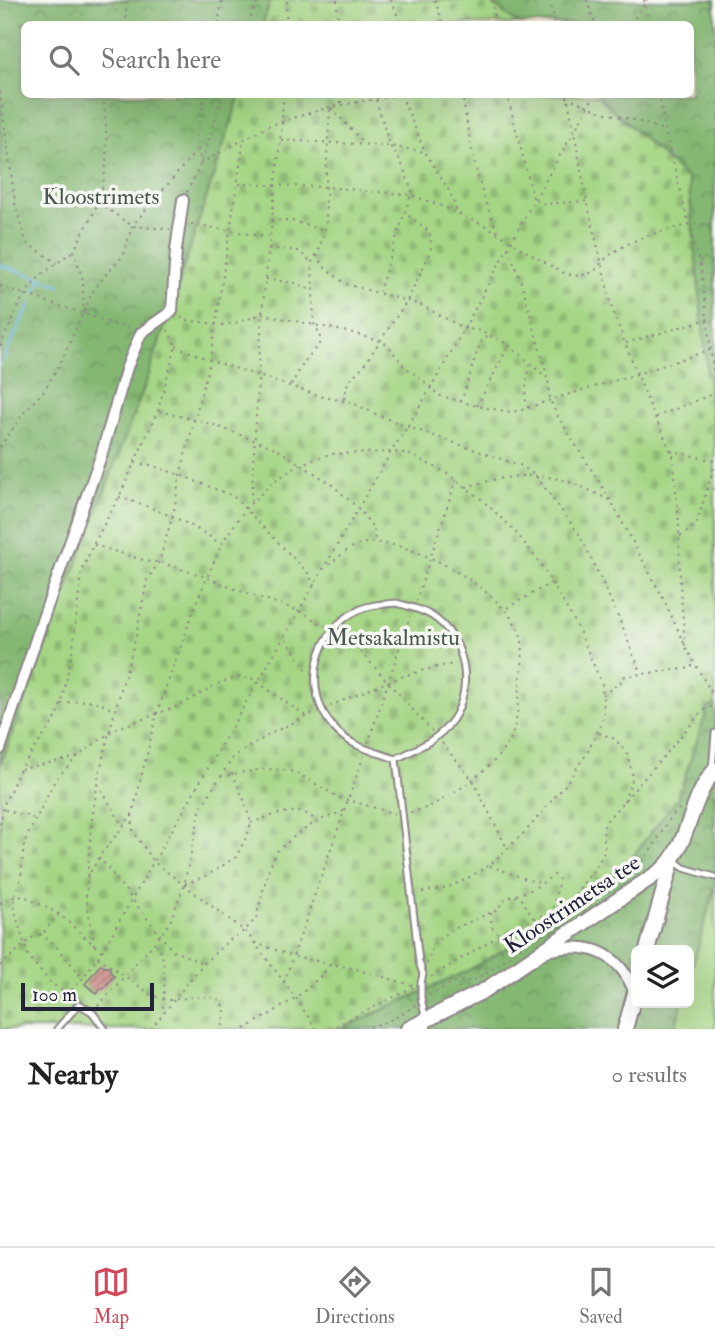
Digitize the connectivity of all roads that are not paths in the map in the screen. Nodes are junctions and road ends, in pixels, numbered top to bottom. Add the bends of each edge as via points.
1 (183, 200) road end
2 (715, 733) edge
3 (0, 749) edge
4 (396, 758) junction
5 (713, 772) edge
6 (673, 859) junction
7 (715, 877) edge
8 (648, 945) edge
9 (545, 951) junction
10 (631, 982) edge
11 (631, 1006) edge
12 (427, 1025) edge
13 (57, 1029) edge
14 (105, 1029) edge
15 (408, 1029) edge
16 (625, 1029) edge

1 - 3 street via 172,311 141,333 127,366 101,456
2 - 5 lane
4 - 4 lane via 437,737 449,725 465,688 463,663 449,631 434,617 396,603 376,604 334,628 316,662 315,685 322,709 346,740
4 - 12 lane via 423,974 418,985
5 - 6 main road, Kloostrimetsa tee via 695,802
6 - 7 lane via 684,868
6 - 8 main road
6 - 9 main road, Kloostrimetsa tee
9 - 10 street via 587,947 615,963
9 - 12 main road, Kloostrimetsa tee
11 - 16 main road
12 - 15 main road, Kloostrimetsa tee
13 - 14 lane via 79,1004

